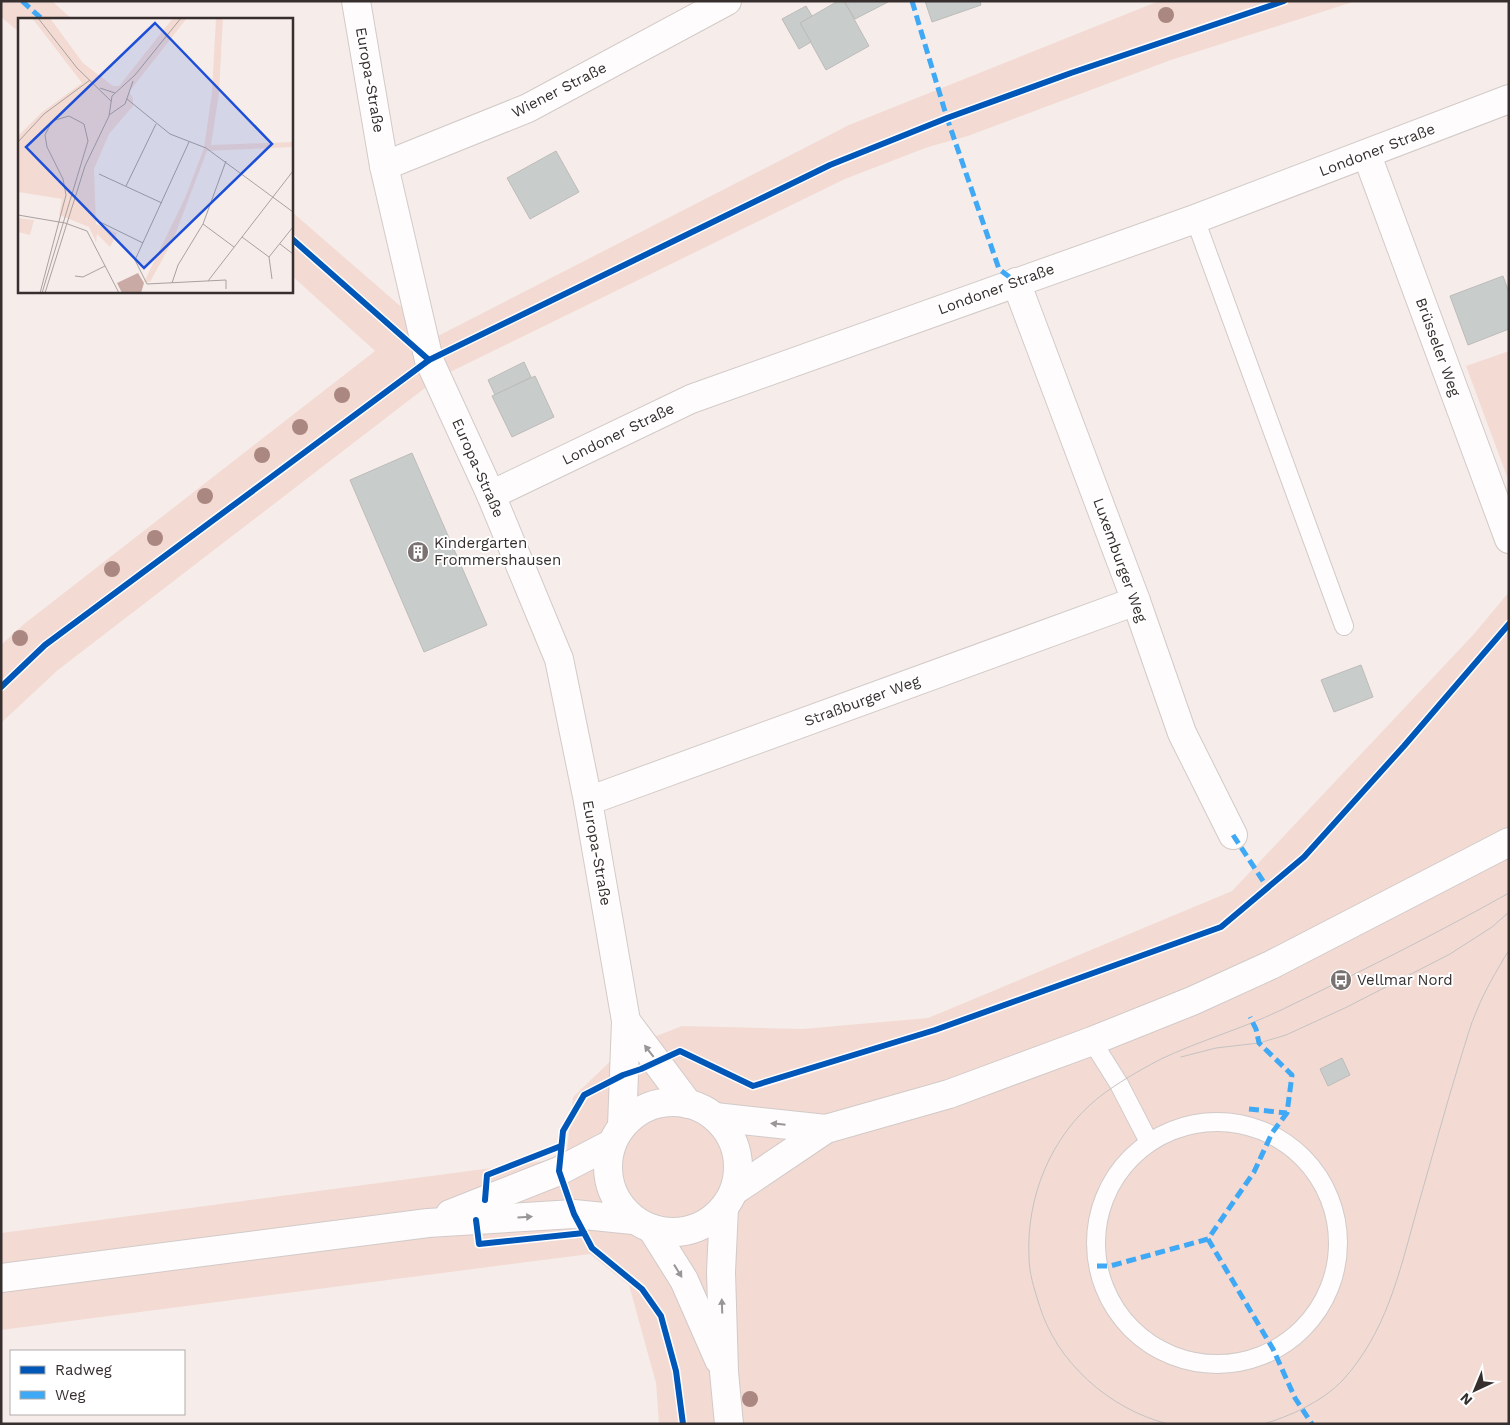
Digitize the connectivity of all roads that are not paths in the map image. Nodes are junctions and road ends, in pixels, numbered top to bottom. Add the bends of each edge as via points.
1 (356, 1) edge
2 (727, 1) edge
3 (1509, 99) edge
4 (1367, 155) junction
5 (384, 166) junction
6 (1195, 219) junction
7 (1016, 282) junction
8 (491, 495) junction
9 (1509, 539) edge
10 (1136, 601) junction
11 (1344, 626) dead end
12 (588, 801) junction
13 (1233, 835) dead end
14 (1509, 842) edge
15 (626, 1021) junction
16 (1092, 1041) junction
17 (688, 1104) junction
18 (715, 1117) junction
19 (826, 1129) junction
20 (616, 1135) junction
21 (1149, 1142) junction
22 (729, 1200) junction
23 (428, 1223) junction
24 (643, 1225) junction
25 (1, 1278) edge
26 (724, 1372) junction
27 (729, 1424) edge

1 - 5 street, Europa-Straße
2 - 5 street, Wiener Straße via 528,108
3 - 4 street, Londoner Straße
4 - 6 street, Londoner Straße
4 - 9 street, Brüsseler Weg
5 - 8 street, Europa-Straße via 429,360
6 - 7 street, Londoner Straße
6 - 11 lane
7 - 8 street, Londoner Straße via 691,398
7 - 10 street, Luxemburger Weg
8 - 12 street, Europa-Straße via 559,659
10 - 12 street, Straßburger Weg
10 - 13 street, Luxemburger Weg via 1182,733
12 - 15 street, Europa-Straße
14 - 16 street via 1271,966
17 -> 15 street, Europa-Straße
15 - 20 street, Europa-Straße
16 - 19 street via 949,1094
16 - 21 lane
17 - 18 street
17 - 20 street via 656,1104 637,1112
19 -> 18 street
18 - 22 street via 729,1133 736,1152 738,1172
19 - 22 street
20 - 23 street via 559,1171
20 - 24 street via 607,1165 610,1186 619,1204
21 - 21 lane via 1108,1190 1097,1221 1095,1249 1102,1285 1122,1318 1143,1340 1171,1357 1207,1366 1242,1362 1272,1349 1300,1329 1323,1300 1336,1271 1339,1227 1328,1187 1307,1156 1272,1133 1241,1124 1212,1121 1186,1124
22 - 24 street via 710,1222 692,1230 673,1233
26 -> 22 street via 721,1272
23 -> 24 street via 574,1214
23 - 25 street
24 -> 26 street via 684,1280
26 - 27 street

